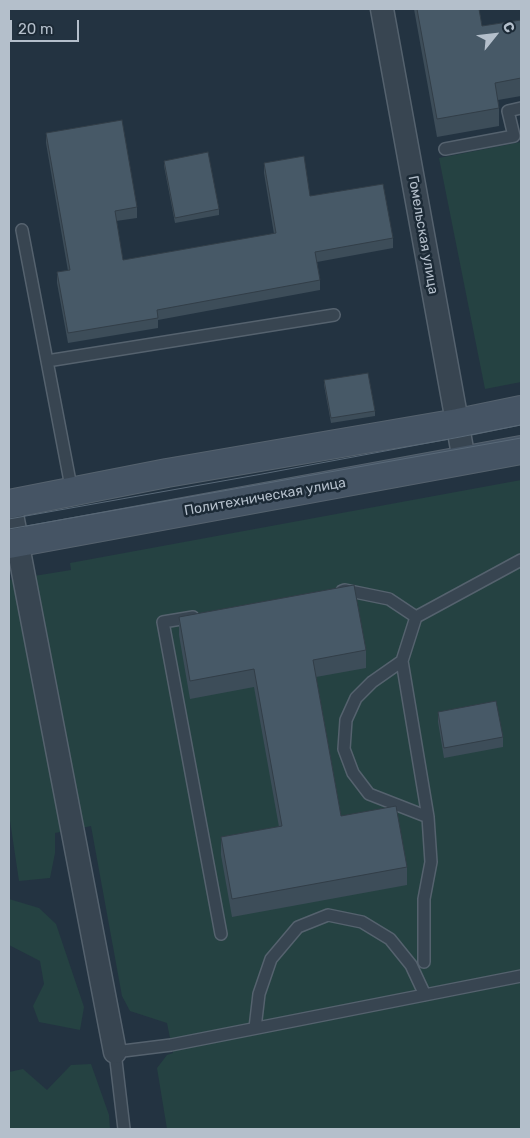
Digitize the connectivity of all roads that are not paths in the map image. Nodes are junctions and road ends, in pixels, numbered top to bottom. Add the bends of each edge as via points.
1 (382, 9) edge
2 (521, 108) edge
3 (445, 150) dead end
4 (22, 230) dead end
5 (334, 315) dead end
6 (47, 361) junction
7 (521, 410) edge
8 (458, 423) junction
9 (521, 450) edge
10 (464, 460) junction
11 (72, 492) junction
12 (9, 504) edge
13 (13, 543) edge
14 (521, 560) edge
15 (326, 593) edge
16 (202, 615) edge
17 (416, 617) junction
18 (402, 661) junction
19 (428, 817) junction
20 (221, 934) dead end
21 (424, 962) dead end
22 (521, 976) edge
23 (425, 995) junction
24 (255, 1028) junction
25 (115, 1052) junction
26 (124, 1129) edge

1 - 8 street, Гомельская улица
2 - 3 lane via 508,111 514,136
4 - 6 lane
5 - 6 lane
6 - 11 lane
7 - 8 main road
8 - 10 street, Гомельская улица
8 - 11 main road
9 - 10 main road, Политехническая улица
10 - 13 main road, Политехническая улица
11 - 12 main road
12 - 13 street
13 - 25 street
14 - 17 lane
15 - 17 lane via 345,590 390,599
16 - 20 lane via 163,622
17 - 18 lane
18 - 19 lane
18 - 19 lane via 356,698 346,720 344,749 353,773 369,794
19 - 21 lane via 431,862 424,899
22 - 23 lane
23 - 24 lane
23 - 24 lane via 411,965 390,939 362,922 328,916 298,928 271,959 259,994
24 - 25 lane via 171,1045
25 - 26 lane

